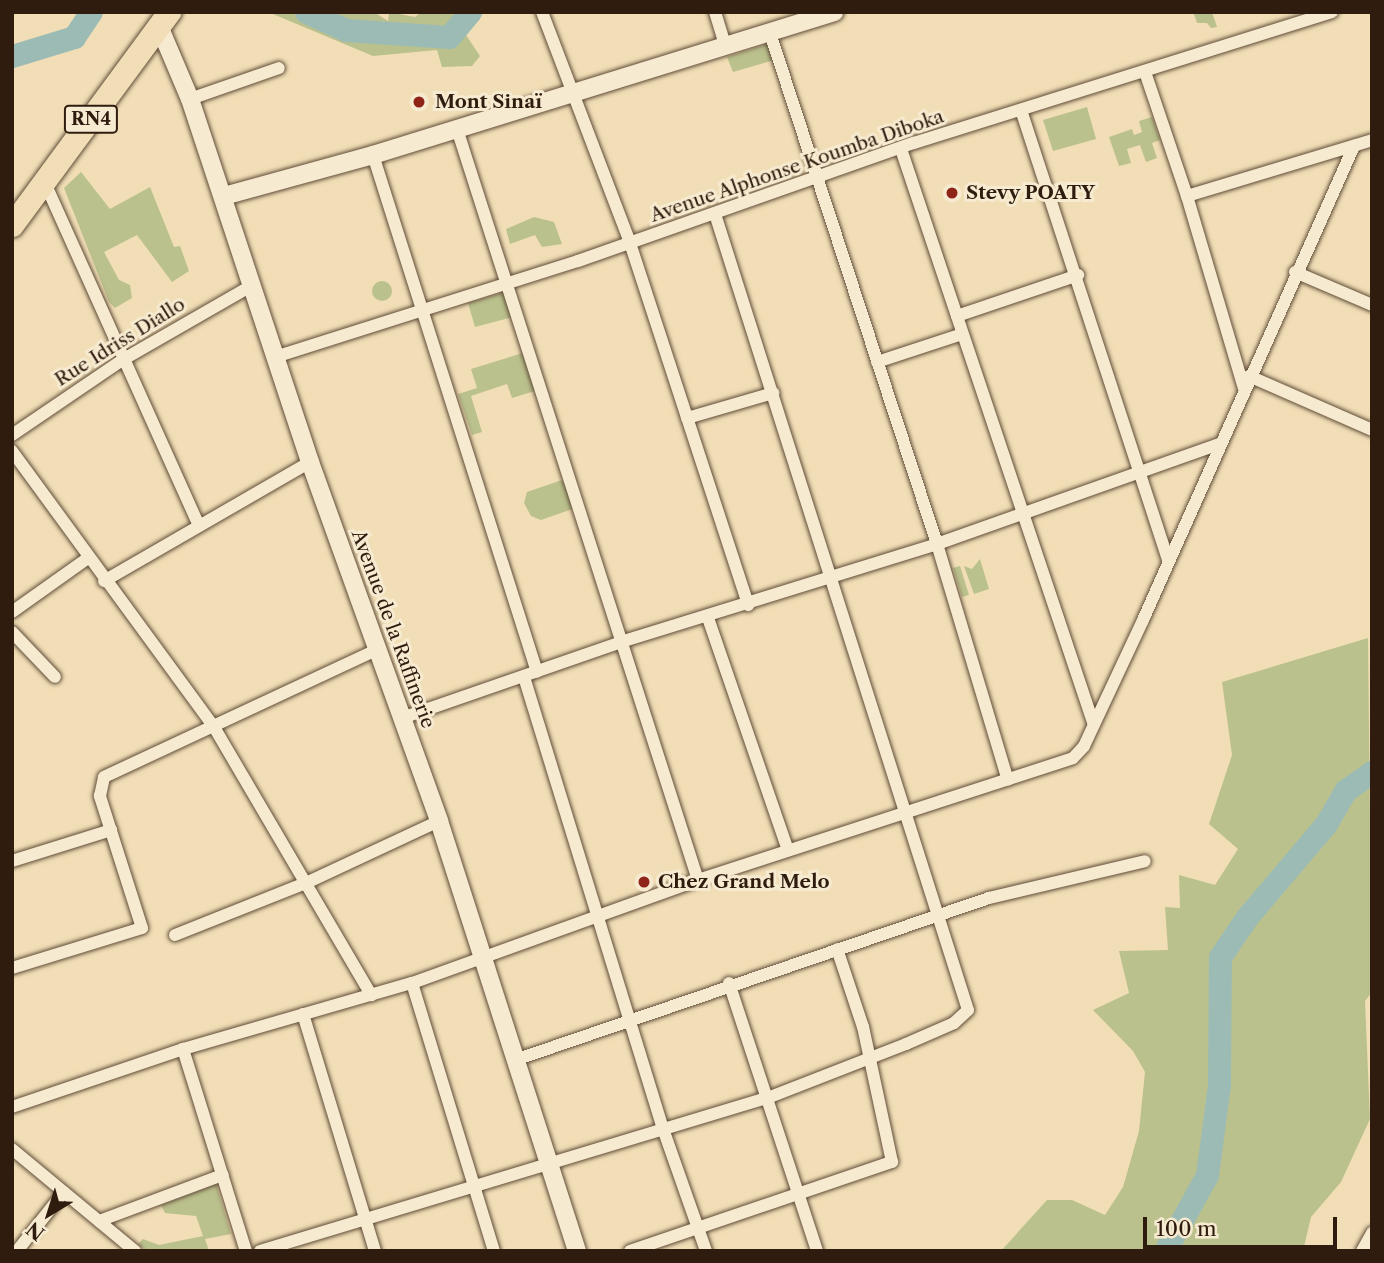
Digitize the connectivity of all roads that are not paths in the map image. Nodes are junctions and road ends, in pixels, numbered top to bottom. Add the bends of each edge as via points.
1 (542, 12) edge
2 (715, 12) edge
3 (834, 12) edge
4 (1332, 12) edge
5 (164, 19) edge
6 (770, 33) junction
7 (726, 47) junction
8 (279, 68) dead end
9 (1145, 72) junction
10 (573, 91) junction
11 (190, 99) junction
12 (1022, 113) junction
13 (457, 129) junction
14 (1372, 140) edge
15 (1354, 146) junction
16 (901, 149) junction
17 (373, 155) junction
18 (817, 177) junction
19 (45, 183) junction
20 (224, 196) junction
21 (1187, 196) junction
22 (715, 214) junction
23 (12, 225) edge
24 (630, 243) junction
25 (1295, 272) junction
26 (1078, 275) junction
27 (506, 281) junction
28 (251, 286) junction
29 (1372, 305) edge
30 (423, 310) junction
31 (957, 316) junction
32 (962, 334) junction
33 (275, 358) junction
34 (124, 359) junction
35 (877, 362) junction
36 (1250, 376) junction
37 (1244, 389) junction
38 (773, 393) junction
39 (687, 418) junction
40 (1372, 430) edge
41 (12, 435) edge
42 (1219, 444) junction
43 (12, 451) edge
44 (310, 462) junction
45 (1139, 473) junction
46 (1022, 516) junction
47 (199, 526) junction
48 (937, 544) junction
49 (88, 558) junction
50 (1168, 559) junction
51 (833, 578) junction
52 (104, 581) junction
53 (748, 605) junction
54 (12, 612) edge
55 (708, 618) junction
56 (12, 632) edge
57 (624, 641) junction
58 (379, 649) junction
59 (530, 675) junction
60 (55, 677) dead end
61 (402, 718) junction
62 (1094, 725) junction
63 (214, 727) junction
64 (1007, 780) junction
65 (909, 814) junction
66 (439, 821) junction
67 (111, 830) junction
68 (788, 850) junction
69 (12, 861) edge
70 (1145, 861) dead end
71 (698, 880) junction
72 (306, 883) junction
73 (600, 916) junction
74 (939, 916) junction
75 (175, 935) dead end
76 (837, 949) junction
77 (482, 960) junction
78 (12, 968) edge
79 (412, 983) junction
80 (729, 983) junction
81 (371, 995) junction
82 (303, 1014) junction
83 (631, 1023) junction
84 (183, 1049) junction
85 (870, 1058) junction
86 (515, 1060) junction
87 (770, 1097) junction
88 (12, 1107) edge
89 (662, 1126) junction
90 (12, 1149) edge
91 (548, 1161) junction
92 (223, 1175) junction
93 (472, 1185) junction
94 (64, 1192) junction
95 (799, 1196) junction
96 (364, 1219) junction
97 (99, 1221) junction
98 (699, 1229) junction
99 (1371, 1236) edge
100 (16, 1251) edge
101 (135, 1251) edge
102 (246, 1251) edge
103 (260, 1251) edge
104 (375, 1251) edge
105 (494, 1251) edge
106 (577, 1251) edge
107 (630, 1251) edge
108 (706, 1251) edge
109 (817, 1251) edge
110 (1362, 1251) edge

1 - 10 street
2 - 7 street
3 - 6 street
4 - 9 street, Avenue Alphonse Koumba Diboka
5 - 11 street, Avenue de la Raffinerie
5 - 19 highway, RN4
6 - 7 street
6 - 18 street
7 - 10 street
8 - 11 street
9 - 12 street, Avenue Alphonse Koumba Diboka
9 - 21 street
10 - 13 street
10 - 24 street
11 - 20 street, Avenue de la Raffinerie
12 - 16 street, Avenue Alphonse Koumba Diboka
12 - 26 street
13 - 17 street
13 - 27 street
14 - 15 street
15 - 21 street
15 - 25 street
16 - 18 street, Avenue Alphonse Koumba Diboka
16 - 31 street
17 - 20 street
17 - 30 street
18 - 22 street, Avenue Alphonse Koumba Diboka
18 - 35 street
19 - 23 highway, RN4
19 - 34 street
20 - 28 street, Avenue de la Raffinerie
21 - 37 street
22 - 24 street, Avenue Alphonse Koumba Diboka
22 - 38 street
24 - 27 street, Avenue Alphonse Koumba Diboka
24 - 39 street
25 - 29 street
25 - 36 street
26 - 31 street
26 - 45 street
27 - 30 street, Avenue Alphonse Koumba Diboka
27 - 57 street
28 - 33 street, Avenue de la Raffinerie
28 - 34 street, Rue Idriss Diallo
30 - 33 street, Avenue Alphonse Koumba Diboka
30 - 59 street
31 - 32 street
32 - 35 street
32 - 46 street
33 - 44 street, Avenue de la Raffinerie
34 - 41 street, Rue Idriss Diallo
34 - 47 street
35 - 48 street
36 - 37 street
36 - 40 street
37 - 42 street
38 - 39 street
38 - 51 street
39 - 53 street
42 - 45 street
42 - 50 street
43 - 49 street
44 - 47 street
44 - 58 street, Avenue de la Raffinerie
45 - 46 street
45 - 50 street
46 - 48 street
46 - 62 street
47 - 52 street
48 - 51 street
48 - 64 street
49 - 52 street
49 - 54 street
50 - 62 street
51 - 53 street
51 - 65 street
52 - 63 street
53 - 55 street
55 - 57 street
55 - 68 street
56 - 60 street
57 - 59 street
57 - 71 street
58 - 61 street, Avenue de la Raffinerie
58 - 63 street
59 - 61 street
59 - 73 street
61 - 66 street, Avenue de la Raffinerie
62 - 64 street via 1073,758
63 - 67 street via 104,777 100,796
63 - 72 street
64 - 65 street
65 - 68 street
65 - 74 street
66 - 72 street
66 - 77 street, Avenue de la Raffinerie
67 - 69 street
67 - 78 street via 142,928
68 - 71 street
70 - 74 street via 1059,878
71 - 73 street
72 - 75 street
72 - 81 street
73 - 77 street
73 - 83 street
74 - 76 street
74 - 85 street via 968,1010 954,1023
76 - 80 street
76 - 85 street
77 - 79 street
77 - 86 street, Avenue de la Raffinerie
79 - 81 street
79 - 93 street
80 - 83 street
80 - 87 street
81 - 82 street
82 - 84 street
82 - 96 street
83 - 86 street
83 - 89 street
84 - 88 street
84 - 92 street
85 - 87 street
85 - 95 street via 892,1162
86 - 91 street, Avenue de la Raffinerie
87 - 89 street
87 - 95 street
89 - 91 street
89 - 98 street
90 - 94 street
91 - 93 street
91 - 106 street, Avenue de la Raffinerie
92 - 97 street
92 - 102 street
93 - 96 street
93 - 105 street
94 - 97 street
94 - 100 street
95 - 98 street
95 - 109 street
96 - 103 street
96 - 104 street
97 - 101 street
98 - 107 street
98 - 108 street
99 - 110 street

